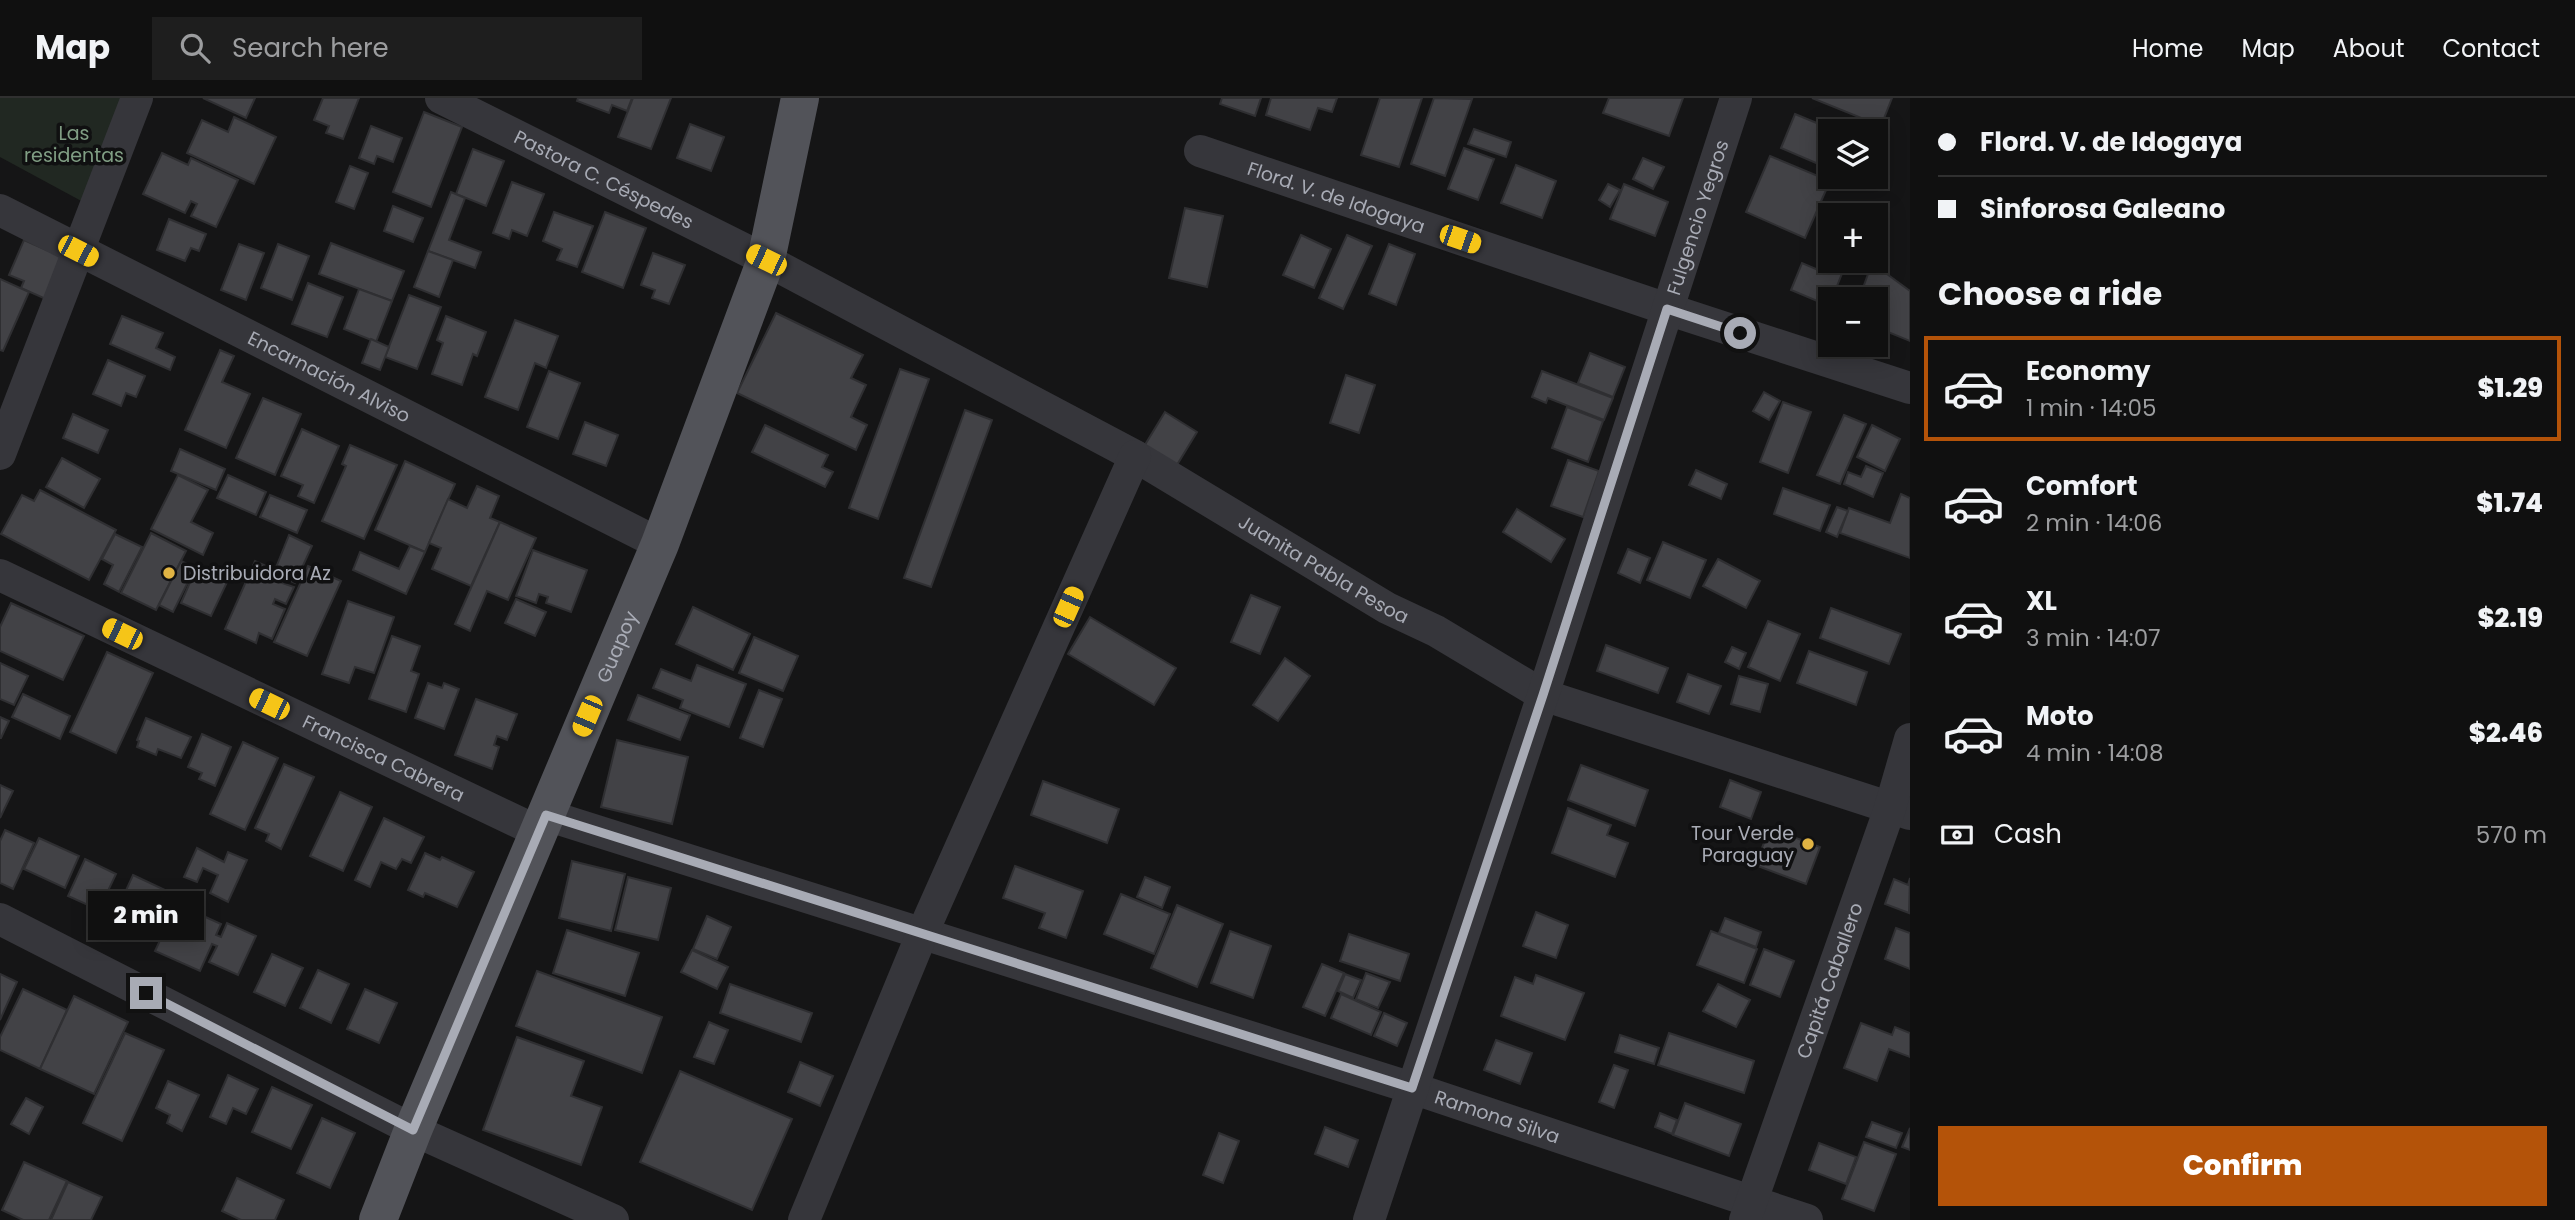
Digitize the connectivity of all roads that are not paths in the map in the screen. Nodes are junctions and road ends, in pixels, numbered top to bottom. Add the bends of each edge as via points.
1 (137, 98) edge
2 (441, 98) edge
3 (800, 98) edge
4 (1736, 98) edge
5 (471, 106) edge
6 (1200, 150) dead end
7 (0, 210) edge
8 (78, 251) junction
9 (766, 260) junction
10 (1667, 309) junction
11 (1910, 388) edge
12 (0, 454) edge
13 (1135, 456) junction
14 (660, 544) junction
15 (0, 575) edge
16 (1543, 695) junction
17 (1910, 740) edge
18 (1900, 811) edge
19 (542, 824) junction
20 (0, 919) edge
21 (922, 934) junction
22 (1412, 1088) junction
23 (413, 1130) junction
24 (1748, 1211) edge
25 (378, 1220) edge
26 (613, 1220) edge
27 (804, 1220) edge
28 (1369, 1220) edge
29 (1807, 1220) edge

1 - 8 street
2 - 5 street, Pastora C. Céspedes
3 - 9 main road, Guapoy
4 - 10 street, Fulgencio Yegros
5 - 9 street, Pastora C. Céspedes
6 - 10 street, Flord. V. de Idogaya
7 - 8 street, Encarnación Alviso
8 - 12 street
8 - 14 street, Encarnación Alviso
9 - 13 street, Juanita Pabla Pesoa
9 - 14 main road, Guapoy
10 - 11 street, Flord. V. de Idogaya
10 - 16 street, Fulgencio Yegros
13 - 16 street, Juanita Pabla Pesoa via 1387,608 1436,631
13 - 21 street
14 - 19 main road, Guapoy
15 - 19 street, Francisca Cabrera
16 - 18 street, Juanita Pabla Pesoa
16 - 22 street, Fulgencio Yegros
17 - 18 street, Capitá Caballero
18 - 24 street, Capitá Caballero
19 - 21 street, Ramona Silva
19 - 23 main road, Guapoy
20 - 23 street
21 - 22 street, Ramona Silva
21 - 27 street
22 - 24 street, Ramona Silva
22 - 28 street, Fulgencio Yegros
23 - 25 main road, Guapoy
23 - 26 street
24 - 29 street, Ramona Silva

